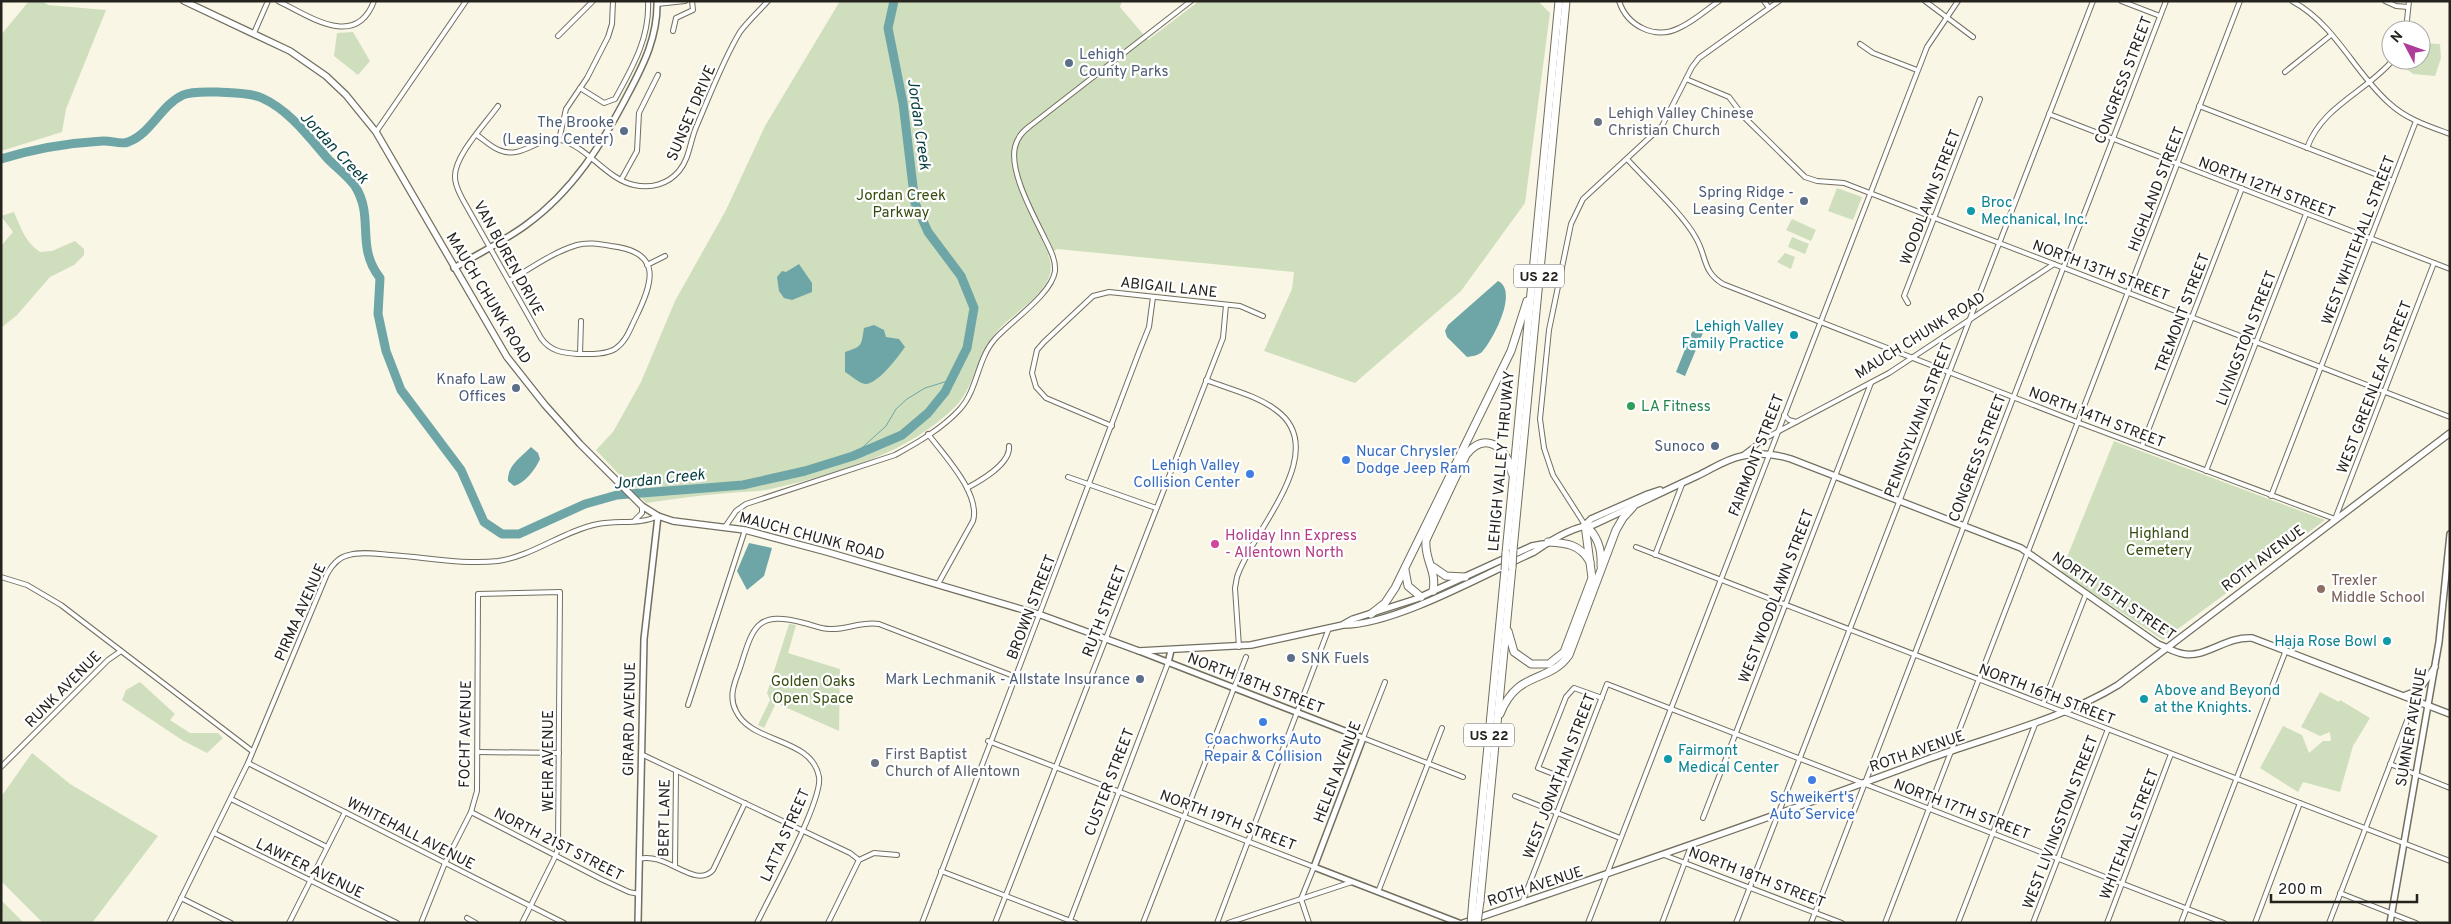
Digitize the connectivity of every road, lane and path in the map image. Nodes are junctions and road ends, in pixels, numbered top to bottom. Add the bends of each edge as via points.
1 (184, 1) edge
2 (268, 1) edge
3 (278, 1) edge
4 (374, 1) edge
5 (466, 1) edge
6 (593, 1) edge
7 (613, 1) edge
8 (648, 1) edge
9 (685, 1) edge
10 (692, 1) edge
11 (768, 1) edge
12 (1191, 1) edge
13 (1559, 1) edge
14 (1566, 1) edge
15 (1619, 1) edge
16 (1719, 1) edge
17 (1764, 1) edge
18 (1779, 1) edge
19 (1925, 1) edge
20 (1958, 1) edge
21 (2093, 1) edge
22 (2121, 1) edge
23 (2166, 1) edge
24 (2240, 1) edge
25 (2292, 1) edge
26 (2385, 1) edge
27 (2409, 1) edge
28 (657, 2) edge
29 (2408, 7) junction
30 (1769, 8) junction
31 (2160, 16) junction
32 (1946, 17) junction
33 (2407, 20) edge
34 (673, 31) dead end
35 (254, 33) junction
36 (2331, 35) junction
37 (558, 36) dead end
38 (1973, 37) dead end
39 (1860, 44) dead end
40 (1917, 70) junction
41 (2382, 70) edge
42 (2285, 72) dead end
43 (658, 75) dead end
44 (1686, 79) junction
45 (2370, 81) junction
46 (580, 88) junction
47 (1980, 100) dead end
48 (498, 106) dead end
49 (2199, 106) junction
50 (2049, 114) junction
51 (2416, 121) junction
52 (376, 132) junction
53 (2450, 134) edge
54 (477, 135) junction
55 (2113, 139) junction
56 (560, 140) junction
57 (2307, 148) junction
58 (591, 159) junction
59 (1627, 159) junction
60 (2178, 164) junction
61 (621, 180) junction
62 (2393, 181) junction
63 (2242, 188) junction
64 (1870, 193) junction
65 (2306, 214) junction
66 (1934, 218) junction
67 (2371, 239) junction
68 (1998, 242) junction
69 (490, 247) junction
70 (665, 256) dead end
71 (2434, 263) junction
72 (2054, 264) junction
73 (647, 265) junction
74 (454, 268) junction
75 (2063, 268) junction
76 (2450, 269) edge
77 (509, 281) junction
78 (1532, 283) junction
79 (2128, 293) junction
80 (1153, 297) junction
81 (1908, 303) dead end
82 (1226, 305) junction
83 (1263, 316) dead end
84 (2192, 318) junction
85 (1969, 319) junction
86 (581, 320) dead end
87 (1819, 322) junction
88 (2256, 342) junction
89 (580, 354) junction
90 (1913, 357) junction
91 (2321, 368) junction
92 (1949, 372) junction
93 (1206, 380) junction
94 (1871, 383) junction
95 (2384, 392) junction
96 (2013, 397) junction
97 (1784, 415) junction
98 (2450, 417) edge
99 (1796, 422) junction
100 (2077, 422) junction
101 (1112, 426) junction
102 (1776, 433) junction
103 (2450, 433) edge
104 (928, 434) junction
105 (1009, 446) dead end
106 (2142, 446) junction
107 (1768, 454) junction
108 (1743, 456) junction
109 (2206, 471) junction
110 (1834, 476) junction
111 (1068, 477) dead end
112 (1513, 480) junction
113 (1684, 482) junction
114 (1090, 485) junction
115 (967, 488) junction
116 (1666, 489) junction
117 (2271, 496) junction
118 (1899, 501) junction
119 (642, 506) junction
120 (1633, 506) junction
121 (1156, 508) junction
122 (658, 516) junction
123 (2335, 519) junction
124 (632, 520) junction
125 (1585, 525) junction
126 (725, 526) junction
127 (1963, 526) junction
128 (745, 530) junction
129 (2450, 534) edge
130 (1548, 542) junction
131 (1636, 547) dead end
132 (1510, 552) junction
133 (2027, 553) junction
134 (1655, 555) junction
135 (1431, 564) junction
136 (2449, 565) edge
137 (1592, 566) junction
138 (1406, 567) junction
139 (1508, 568) junction
140 (1600, 576) junction
141 (1, 577) edge
142 (1465, 577) junction
143 (1720, 580) junction
144 (938, 584) junction
145 (1433, 591) junction
146 (478, 594) joint
147 (2086, 594) junction
148 (1421, 597) junction
149 (1429, 600) junction
150 (1785, 604) junction
151 (1371, 614) junction
152 (1041, 615) junction
153 (1506, 623) junction
154 (1343, 624) junction
155 (1330, 628) junction
156 (1849, 630) junction
157 (1105, 638) junction
158 (1239, 647) junction
159 (2165, 647) junction
160 (1171, 650) junction
161 (2286, 650) junction
162 (121, 651) junction
163 (1139, 651) junction
164 (1914, 654) junction
165 (1246, 657) dead end
166 (1168, 663) junction
167 (2434, 666) junction
168 (1016, 677) junction
169 (1979, 679) junction
170 (1385, 682) dead end
171 (1607, 684) joint
172 (1234, 688) junction
173 (2404, 696) junction
174 (1602, 698) junction
175 (2415, 700) junction
176 (2043, 704) junction
177 (688, 705) dead end
178 (2428, 705) junction
179 (1671, 708) junction
180 (2060, 711) junction
181 (1297, 713) junction
182 (2450, 714) edge
183 (1497, 721) junction
184 (2036, 721) junction
185 (1442, 728) dead end
186 (2108, 729) junction
187 (1736, 734) junction
188 (1363, 738) junction
189 (990, 741) junction
190 (252, 751) junction
191 (1951, 751) junction
192 (478, 752) junction
193 (559, 753) junction
194 (641, 754) junction
195 (2172, 754) junction
196 (1799, 758) junction
197 (248, 763) junction
198 (1427, 763) junction
199 (2390, 764) junction
200 (1, 767) edge
201 (1056, 767) junction
202 (676, 771) junction
203 (2415, 774) junction
204 (1463, 777) dead end
205 (2236, 779) junction
206 (1569, 780) junction
207 (1864, 782) junction
208 (2450, 788) edge
209 (1119, 791) junction
210 (1515, 796) dead end
211 (231, 799) junction
212 (2300, 803) junction
213 (745, 804) junction
214 (1929, 808) junction
215 (345, 812) junction
216 (470, 812) junction
217 (1556, 813) junction
218 (1778, 815) junction
219 (1184, 816) junction
220 (1703, 818) dead end
221 (2365, 828) junction
222 (802, 830) junction
223 (214, 833) junction
224 (1993, 833) junction
225 (1620, 838) junction
226 (1248, 841) junction
227 (2404, 844) junction
228 (1691, 846) junction
229 (327, 847) junction
230 (556, 855) junction
231 (897, 855) dead end
232 (1663, 855) junction
233 (2058, 858) junction
234 (639, 859) junction
235 (859, 860) junction
236 (2450, 861) edge
237 (445, 862) junction
238 (1684, 863) junction
239 (675, 866) junction
240 (1314, 867) junction
241 (941, 871) junction
242 (1606, 876) junction
243 (310, 880) junction
244 (1352, 882) junction
245 (2122, 883) junction
246 (1750, 887) junction
247 (1378, 892) junction
248 (2340, 893) junction
249 (639, 894) junction
250 (1006, 896) junction
251 (181, 898) junction
252 (1301, 899) junction
253 (1476, 900) junction
254 (1522, 904) junction
255 (531, 906) junction
256 (2186, 908) junction
257 (1815, 912) junction
258 (2391, 913) junction
259 (467, 918) dead end
260 (757, 922) edge
261 (1069, 922) edge
262 (169, 923) edge
263 (231, 923) edge
264 (289, 923) edge
265 (397, 923) edge
266 (421, 923) edge
267 (476, 923) edge
268 (522, 923) edge
269 (564, 923) edge
270 (638, 923) edge
271 (764, 923) edge
272 (828, 923) edge
273 (922, 923) edge
274 (995, 923) edge
275 (1076, 923) edge
276 (1143, 923) edge
277 (1217, 923) edge
278 (1228, 923) edge
279 (1309, 923) edge
280 (1458, 923) edge
281 (1463, 923) edge
282 (1471, 923) edge
283 (1478, 923) edge
284 (1588, 923) edge
285 (1662, 923) edge
286 (1736, 923) edge
287 (1811, 923) edge
288 (1842, 923) edge
289 (1885, 923) edge
290 (1958, 923) edge
291 (2033, 923) edge
292 (2107, 923) edge
293 (2181, 923) edge
294 (2224, 923) edge
295 (2255, 923) edge
296 (2329, 923) edge
297 (2390, 923) edge
298 (2416, 923) edge

1 - 35 main road, MAUCH CHUNK ROAD
2 - 35 street
3 - 4 street via 330,26 343,27 360,21
5 - 52 street
6 - 37 street
7 - 46 street via 608,37
8 - 46 street via 642,44 615,99 604,103
9 - 28 street
10 - 34 street via 693,10 676,18
11 - 61 street, SUNSET DRIVE via 738,36 696,126 688,156 680,169 669,180 652,186
12 - 104 street via 1030,126 1017,141 1015,167 1052,254 1055,269 1050,284 990,346 966,402
13 - 78 highway, LEHIGH VALLEY THRUWAY / US 22
14 - 132 highway, LEHIGH VALLEY THRUWAY / US 22
15 - 16 street via 1632,22 1644,30 1665,33 1683,26
17 - 30 street
18 - 30 street
19 - 32 street
20 - 32 street, FAIRMONT STREET
21 - 50 street, PENNSYLVANIA STREET
22 - 31 street
23 - 31 street, CONGRESS STREET
24 - 49 street, HIGHLAND STREET
25 - 36 street via 2316,17
26 - 29 street
27 - 29 street
28 - 58 street via 654,36 646,60
29 - 33 street
30 - 44 street via 1706,52
31 - 55 street, CONGRESS STREET
32 - 38 street
32 - 40 street, FAIRMONT STREET
35 - 52 main road, MAUCH CHUNK ROAD via 290,51 326,76
36 - 42 street
36 - 45 street
39 - 40 street via 1873,53
40 - 64 street, FAIRMONT STREET
41 - 45 street
43 - 61 street via 639,112 637,151
44 - 59 street via 1662,126
44 - 64 street, NORTH 13TH STREET via 1729,97 1744,117 1805,177 1844,183
45 - 51 street via 2388,103
45 - 57 street via 2321,122
46 - 56 street via 564,116
47 - 66 street, WOODLAWN STREET
48 - 54 street, VAN BUREN DRIVE
49 - 57 street
49 - 60 street, HIGHLAND STREET
50 - 55 street, NORTH 12TH STREET
50 - 68 street, PENNSYLVANIA STREET
51 - 53 street
51 - 62 street, WEST WHITEHALL STREET
52 - 74 main road, MAUCH CHUNK ROAD
54 - 56 street via 498,150 511,153 548,140
54 - 69 street, VAN BUREN DRIVE via 457,163 455,182
55 - 60 street, NORTH 12TH STREET
55 - 75 street, CONGRESS STREET
56 - 58 street, SUNSET DRIVE
57 - 62 street
58 - 61 street, SUNSET DRIVE
58 - 69 street via 548,208
59 - 87 street, NORTH 14TH STREET via 1694,234 1705,264 1716,280
59 - 125 street via 1583,199 1573,218 1542,378 1540,419 1546,457 1557,484
60 - 63 street, NORTH 12TH STREET
60 - 79 street, HIGHLAND STREET
62 - 67 street, WEST WHITEHALL STREET
63 - 65 street, NORTH 12TH STREET
63 - 84 street, TREMONT STREET
64 - 66 street, NORTH 13TH STREET
64 - 87 street, FAIRMONT STREET
65 - 67 street, NORTH 12TH STREET
65 - 88 street, LIVINGSTON STREET
66 - 68 street, NORTH 13TH STREET
66 - 81 street, WOODLAWN STREET via 1904,296
67 - 71 street, NORTH 12TH STREET
67 - 91 street, WEST WHITEHALL STREET
68 - 72 street, NORTH 13TH STREET
68 - 85 street, PENNSYLVANIA STREET
69 - 74 street
69 - 77 street, VAN BUREN DRIVE
70 - 73 street
71 - 76 street, NORTH 12TH STREET
71 - 95 street, WEST GREENLEAF STREET
72 - 75 street, NORTH 13TH STREET
72 - 85 street, MAUCH CHUNK ROAD
73 - 77 street via 628,248 584,244 570,248
73 - 89 street, VAN BUREN DRIVE via 651,279 649,290 626,338 612,350
74 - 119 main road, MAUCH CHUNK ROAD via 488,327 527,383
75 - 79 street, NORTH 13TH STREET
75 - 96 street, CONGRESS STREET
77 - 89 street, VAN BUREN DRIVE via 547,345 558,352
78 - 112 highway, LEHIGH VALLEY THRUWAY / US 22
78 - 138 highway via 1511,351
79 - 84 street, NORTH 13TH STREET
79 - 100 street, HIGHLAND STREET
80 - 82 street, ABIGAIL LANE
80 - 101 street, BROWN STREET via 1148,327
80 - 101 street, ABIGAIL LANE via 1109,292 1093,296 1044,342 1033,360 1036,387 1046,398
82 - 83 street, ABIGAIL LANE via 1240,306
82 - 93 street, RUTH STREET via 1222,338
84 - 88 street, NORTH 13TH STREET
84 - 106 street, TREMONT STREET
85 - 90 street, MAUCH CHUNK ROAD
85 - 92 street, PENNSYLVANIA STREET
86 - 89 street
87 - 90 street, NORTH 14TH STREET
87 - 97 street, FAIRMONT STREET
88 - 91 street, NORTH 13TH STREET
88 - 109 street, LIVINGSTON STREET
90 - 92 street, NORTH 14TH STREET
90 - 94 street, MAUCH CHUNK ROAD
91 - 95 street, NORTH 13TH STREET
91 - 117 street
92 - 96 street, NORTH 14TH STREET
92 - 118 street, PENNSYLVANIA STREET
93 - 121 street, RUTH STREET
93 - 158 street via 1272,407 1290,425 1296,439 1297,454 1289,479 1236,577
94 - 99 street, MAUCH CHUNK ROAD
94 - 110 street, WEST WOODLAWN STREET
95 - 98 street, NORTH 13TH STREET
95 - 123 street, WEST GREENLEAF STREET
96 - 100 street, NORTH 14TH STREET
96 - 127 street, CONGRESS STREET
97 - 99 street
97 - 102 street, FAIRMONT STREET
99 - 102 street, MAUCH CHUNK ROAD
100 - 106 street, NORTH 14TH STREET
100 - 133 street, HIGHLAND STREET
101 - 114 street, BROWN STREET
102 - 107 street, FAIRMONT STREET
102 - 108 street, MAUCH CHUNK ROAD
103 - 123 main road, ROTH AVENUE
104 - 115 street
104 - 126 street via 884,460 746,504
105 - 115 street via 1006,458
106 - 109 street, NORTH 14TH STREET
107 - 108 main road, MAUCH CHUNK ROAD
107 - 110 main road, NORTH 15TH STREET via 1792,459
107 - 143 street, FAIRMONT STREET
108 - 113 main road, MAUCH CHUNK ROAD
109 - 117 street, NORTH 14TH STREET
110 - 118 main road, NORTH 15TH STREET
110 - 150 street, WEST WOODLAWN STREET
111 - 114 street
112 - 132 highway, LEHIGH VALLEY THRUWAY / US 22
112 - 135 highway via 1508,457 1500,448 1482,444 1470,451 1429,531 1425,547
113 - 116 main road, MAUCH CHUNK ROAD
113 - 134 street
114 - 121 street
114 - 152 street, BROWN STREET
115 - 144 street via 974,504 973,521
116 - 120 main road, MAUCH CHUNK ROAD
116 - 125 main road, MAUCH CHUNK ROAD via 1591,519
117 - 123 street, NORTH 14TH STREET
118 - 127 main road, NORTH 15TH STREET
118 - 156 street, PENNSYLVANIA STREET
119 - 122 main road, MAUCH CHUNK ROAD
119 - 124 street via 642,513
120 - 125 main road, MAUCH CHUNK ROAD via 1594,525
120 - 140 highway via 1618,526
121 - 157 street, RUTH STREET
122 - 124 street, PIRMA AVENUE via 648,521
122 - 126 main road, MAUCH CHUNK ROAD via 672,521
122 - 194 street, GIRARD AVENUE via 644,639
123 - 159 main road, ROTH AVENUE
124 - 190 street, PIRMA AVENUE via 585,527 520,555 499,560 369,554 349,554 338,559 327,574
125 - 130 main road, MAUCH CHUNK ROAD
125 - 137 highway
125 - 140 highway via 1600,547
126 - 128 main road, MAUCH CHUNK ROAD
127 - 133 main road, NORTH 15TH STREET
127 - 164 street, CONGRESS STREET
128 - 144 main road, MAUCH CHUNK ROAD
128 - 177 street
129 - 136 street, SUMNER AVENUE
130 - 137 highway via 1577,548 1587,556
130 - 142 main road, MAUCH CHUNK ROAD via 1532,546
130 - 149 main road, MAUCH CHUNK ROAD via 1534,552
131 - 134 street, NORTH 16TH STREET
132 - 139 highway, LEHIGH VALLEY THRUWAY / US 22, bridge
133 - 147 main road, NORTH 15TH STREET
133 - 169 street, HIGHLAND STREET
134 - 143 street, NORTH 16TH STREET
135 - 142 highway via 1446,576
135 - 145 highway via 1435,578
136 - 167 street, SUMNER AVENUE
137 - 153 highway via 1591,582 1568,645 1555,661 1535,665 1519,657 1511,645
138 - 148 highway via 1408,586
138 - 151 highway via 1391,596
139 - 153 highway, LEHIGH VALLEY THRUWAY / US 22
139 - 253 highway, LEHIGH VALLEY THRUWAY / US 22
140 - 183 highway via 1570,655 1558,666 1514,690
141 - 162 street via 27,585 61,605
142 - 145 main road, MAUCH CHUNK ROAD
143 - 150 street, NORTH 16TH STREET
143 - 179 street, FAIRMONT STREET
144 - 152 main road, MAUCH CHUNK ROAD
145 - 148 main road, MAUCH CHUNK ROAD
145 - 149 main road
146 - 192 street, FOCHT AVENUE
146 - 193 street, WEHR AVENUE via 560,592
147 - 159 main road, NORTH 15TH STREET
147 - 176 street
148 - 149 main road
148 - 151 main road, MAUCH CHUNK ROAD
149 - 154 main road, MAUCH CHUNK ROAD via 1355,625
150 - 156 street, NORTH 16TH STREET
150 - 187 street, WEST WOODLAWN STREET
151 - 154 main road, MAUCH CHUNK ROAD
152 - 157 main road, NORTH 18TH STREET
152 - 168 street, BROWN STREET
153 - 183 highway, LEHIGH VALLEY THRUWAY / US 22
154 - 155 main road, MAUCH CHUNK ROAD
155 - 158 main road, MAUCH CHUNK ROAD
155 - 181 street
156 - 164 street, NORTH 16TH STREET
156 - 196 street, PENNSYLVANIA STREET
157 - 163 main road, NORTH 18TH STREET
157 - 201 street, RUTH STREET
158 - 160 main road, MAUCH CHUNK ROAD
159 - 161 main road, NORTH 15TH STREET via 2188,655 2232,639 2246,638
159 - 180 main road, ROTH AVENUE via 2107,691
160 - 163 main road, MAUCH CHUNK ROAD
160 - 166 street, CUSTER STREET
161 - 173 main road, NORTH 15TH STREET
161 - 205 street
162 - 190 street
162 - 200 street, RUNK AVENUE via 108,660
163 - 166 street, NORTH 18TH STREET
164 - 169 street, NORTH 16TH STREET
164 - 207 street, CONGRESS STREET
165 - 172 street
166 - 172 street, NORTH 18TH STREET
166 - 209 street, CUSTER STREET
167 - 173 main road via 2419,690
167 - 178 street, SUMNER AVENUE
168 - 189 street, BROWN STREET
168 - 222 street, LATTA STREET via 878,624 829,629 785,618 773,618 762,623 750,638 732,699 743,721 804,754 816,769 819,790
169 - 176 street, NORTH 16TH STREET
169 - 191 street
170 - 188 street, HELEN AVENUE
171 - 174 street, WEST JONATHAN STREET
171 - 179 street, NORTH 17TH STREET
172 - 181 street, NORTH 18TH STREET
172 - 219 street
173 - 175 main road, NORTH 15TH STREET
174 - 206 street, WEST JONATHAN STREET
174 - 206 street via 1574,688 1571,690 1538,768
175 - 178 main road, NORTH 15TH STREET
175 - 199 street
176 - 180 street, NORTH 16TH STREET
178 - 182 main road, NORTH 15TH STREET
178 - 203 street, SUMNER AVENUE
179 - 187 street, NORTH 17TH STREET
179 - 225 street, FAIRMONT STREET
180 - 184 main road, ROTH AVENUE
180 - 186 street, NORTH 16TH STREET
181 - 188 street, NORTH 18TH STREET
181 - 226 street
183 - 253 highway, LEHIGH VALLEY THRUWAY / US 22
184 - 191 main road, ROTH AVENUE
184 - 224 street
185 - 198 street
186 - 195 street, NORTH 16TH STREET
186 - 233 street, WEST LIVINGSTON STREET
187 - 196 street, NORTH 17TH STREET
187 - 220 street, WEST WOODLAWN STREET
188 - 198 street, NORTH 18TH STREET
188 - 240 street, HELEN AVENUE
189 - 201 street, NORTH 19TH STREET
189 - 241 street, BROWN STREET
190 - 197 street, PIRMA AVENUE
191 - 207 main road, ROTH AVENUE
191 - 214 street
192 - 193 street
192 - 216 street, FOCHT AVENUE via 477,791
193 - 230 street, WEHR AVENUE
194 - 202 street
194 - 234 street, GIRARD AVENUE
195 - 205 street, NORTH 16TH STREET
195 - 245 street, WHITEHALL STREET
196 - 207 street, NORTH 17TH STREET
196 - 218 street, PENNSYLVANIA STREET
197 - 211 street, PIRMA AVENUE
197 - 215 street, WHITEHALL AVENUE
198 - 204 street, NORTH 18TH STREET
198 - 247 street
199 - 203 street
199 - 221 street
201 - 209 street, NORTH 19TH STREET
201 - 250 street, RUTH STREET
202 - 213 street
202 - 239 street, BERT LANE
203 - 208 street
203 - 227 street, SUMNER AVENUE
205 - 212 street, NORTH 16TH STREET
205 - 256 street
206 - 217 street, WEST JONATHAN STREET
207 - 214 street, NORTH 17TH STREET
207 - 218 main road, ROTH AVENUE
207 - 257 street, CONGRESS STREET
209 - 219 street, NORTH 19TH STREET
209 - 261 street, CUSTER STREET
210 - 217 street
211 - 223 street, PIRMA AVENUE
211 - 229 street
212 - 221 street, NORTH 16TH STREET
212 - 295 street
213 - 222 street
213 - 239 street via 710,873 696,877
214 - 224 street, NORTH 17TH STREET
214 - 289 street
215 - 229 street
215 - 237 street, WHITEHALL AVENUE
216 - 230 street, NORTH 21ST STREET
216 - 237 street, FOCHT AVENUE
217 - 225 street
217 - 254 street, WEST JONATHAN STREET
218 - 228 main road, ROTH AVENUE
218 - 246 street, PENNSYLVANIA STREET
219 - 226 street, NORTH 19TH STREET
219 - 276 street
221 - 227 street, NORTH 16TH STREET
221 - 248 street
222 - 235 street
222 - 260 street, LATTA STREET
223 - 243 street, LAWFER AVENUE
223 - 251 street, PIRMA AVENUE
224 - 233 street, NORTH 17TH STREET
224 - 290 street
225 - 242 street, FAIRMONT STREET
226 - 240 street, NORTH 19TH STREET
226 - 277 street
227 - 236 street, NORTH 16TH STREET
227 - 258 street, SUMNER AVENUE
228 - 232 main road, ROTH AVENUE
228 - 238 street
229 - 243 street
230 - 249 street, NORTH 21ST STREET
230 - 255 street, WEHR AVENUE
231 - 235 street via 874,853
232 - 238 street, NORTH 18TH STREET
232 - 242 main road, ROTH AVENUE
233 - 245 street, NORTH 17TH STREET
233 - 291 street, WEST LIVINGSTON STREET
234 - 239 street via 655,857
234 - 249 street, GIRARD AVENUE
235 - 272 street
237 - 255 street, WHITEHALL AVENUE
237 - 266 street, FOCHT AVENUE
238 - 246 street, NORTH 18TH STREET
238 - 285 street
240 - 244 street, NORTH 19TH STREET
240 - 252 street, HELEN AVENUE
241 - 250 street
241 - 273 street, BROWN STREET
242 - 254 main road, ROTH AVENUE
242 - 284 street, FAIRMONT STREET
243 - 264 street
243 - 265 street, LAWFER AVENUE
244 - 247 street, NORTH 19TH STREET
244 - 252 street
245 - 256 street, NORTH 17TH STREET
245 - 292 street, WHITEHALL STREET
246 - 257 street, NORTH 18TH STREET
246 - 286 street, PENNSYLVANIA STREET
247 - 280 street, NORTH 19TH STREET
248 - 258 street
248 - 296 street
249 - 270 street, GIRARD AVENUE
250 - 261 street
250 - 274 street, RUTH STREET
251 - 262 street, PIRMA AVENUE
251 - 263 street
252 - 278 street
252 - 279 street
253 - 282 highway, LEHIGH VALLEY THRUWAY / US 22, bridge
253 - 283 highway, LEHIGH VALLEY THRUWAY / US 22, bridge
254 - 281 main road, ROTH AVENUE
255 - 268 street, WEHR AVENUE
255 - 269 street, WHITEHALL AVENUE
256 - 293 street
256 - 294 street, NORTH 17TH STREET
257 - 287 street, CONGRESS STREET
257 - 288 street, NORTH 18TH STREET
258 - 297 street, SUMNER AVENUE
258 - 298 street
259 - 267 street
260 - 271 street
261 - 275 street

